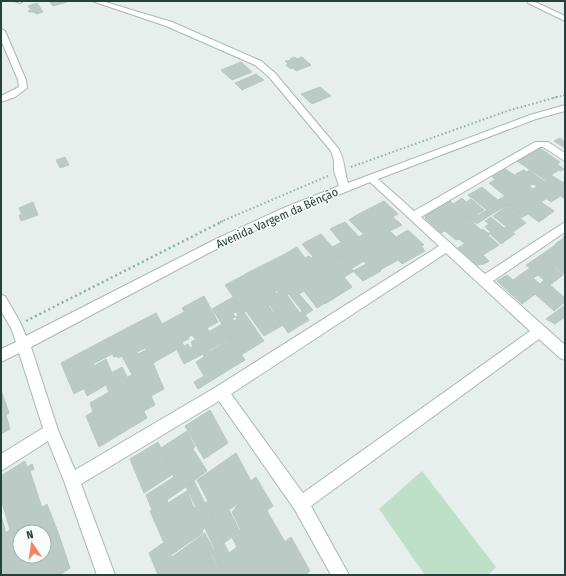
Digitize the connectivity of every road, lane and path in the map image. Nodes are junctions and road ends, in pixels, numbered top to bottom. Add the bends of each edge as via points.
1 (95, 1) edge
2 (530, 2) dead end
3 (565, 19) edge
4 (1, 31) edge
5 (3, 40) edge
6 (1, 99) edge
7 (565, 108) edge
8 (565, 158) edge
9 (371, 178) junction
10 (345, 188) junction
11 (414, 216) junction
12 (565, 226) edge
13 (446, 247) junction
14 (484, 281) junction
15 (1, 300) edge
16 (540, 331) junction
17 (23, 344) junction
18 (565, 354) edge
19 (1, 356) edge
20 (221, 392) junction
21 (51, 431) junction
22 (1, 462) edge
23 (72, 481) junction
24 (301, 504) junction
25 (106, 575) edge
26 (340, 575) edge

1 - 10 street via 169,24 266,68 335,150
2 - 3 street
4 - 5 street
5 - 6 street via 22,80 23,88
7 - 9 street, Avenida Vargem da Bênção via 534,117
8 - 11 street via 546,144 538,144
9 - 10 street, Avenida Vargem da Bênção
9 - 11 street
10 - 17 street, Avenida Vargem da Bênção via 284,212 218,243
11 - 13 street
12 - 14 street
13 - 14 street
13 - 20 street
14 - 16 street
15 - 17 street
16 - 18 street
16 - 24 street
17 - 19 street, Avenida Vargem da Bênção
17 - 21 street
20 - 23 street
20 - 24 street
21 - 22 street
21 - 23 street
23 - 25 street
24 - 26 street

